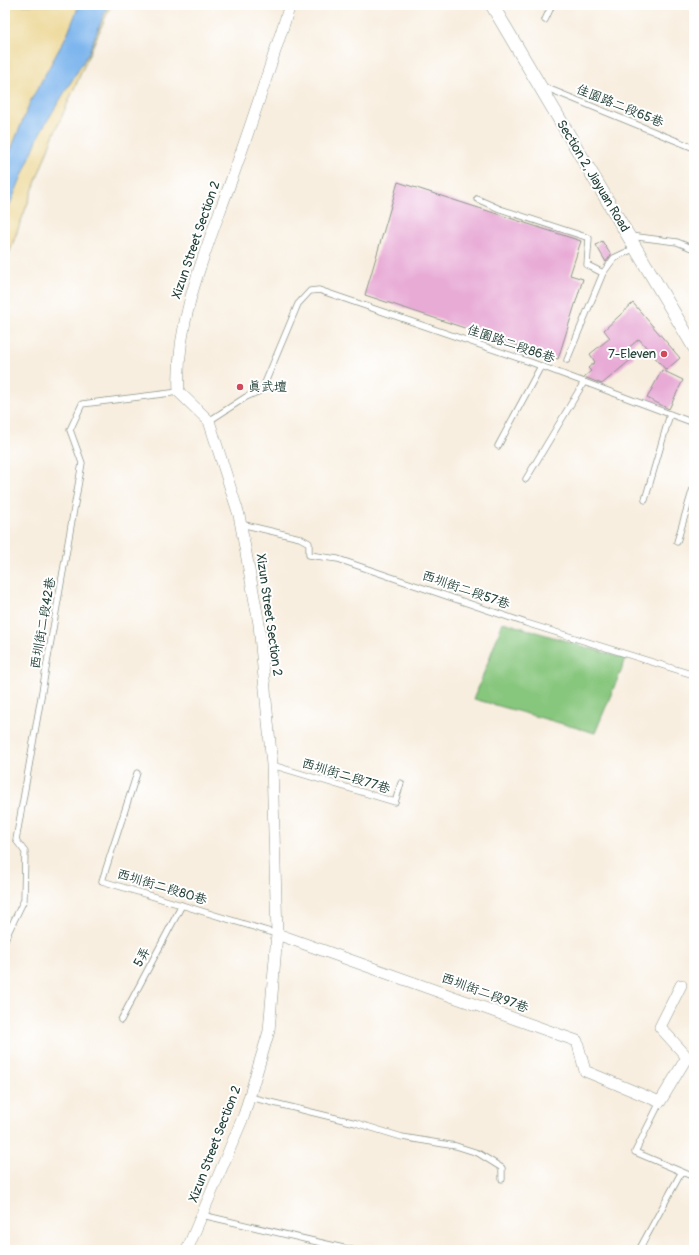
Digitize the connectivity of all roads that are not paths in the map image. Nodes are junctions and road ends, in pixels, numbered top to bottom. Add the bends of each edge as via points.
1 (290, 5) edge
2 (492, 5) edge
3 (552, 5) edge
4 (545, 20) dead end
5 (538, 85) junction
6 (694, 148) edge
7 (477, 199) dead end
8 (632, 242) junction
9 (694, 249) edge
10 (603, 273) junction
11 (694, 347) edge
12 (567, 360) dead end
13 (541, 366) junction
14 (584, 382) junction
15 (179, 392) junction
16 (670, 414) junction
17 (209, 421) junction
18 (694, 423) edge
19 (498, 446) dead end
20 (526, 479) dead end
21 (694, 485) edge
22 (645, 500) dead end
23 (241, 524) junction
24 (677, 542) dead end
25 (694, 675) edge
26 (272, 765) junction
27 (137, 773) dead end
28 (401, 784) dead end
29 (182, 905) junction
30 (277, 934) junction
31 (5, 939) edge
32 (682, 985) dead end
33 (121, 1020) dead end
34 (690, 1058) edge
35 (249, 1097) junction
36 (660, 1102) junction
37 (681, 1173) junction
38 (694, 1177) edge
39 (502, 1179) dead end
40 (202, 1215) junction
41 (187, 1250) edge
42 (352, 1250) edge
43 (639, 1250) edge

1 - 15 street, Xizun Street Section 2 via 262,95 196,277 183,334 178,372
2 - 5 street, Section 2, Jiayuan Road
3 - 4 lane
5 - 6 lane, 佳園路二段65巷
5 - 8 street, Section 2, Jiayuan Road
7 - 10 lane via 589,238 587,265
8 - 9 lane via 677,242
8 - 10 lane via 614,258
8 - 11 street, Section 2, Jiayuan Road
10 - 12 lane
13 - 14 lane, 佳園路二段86巷
13 - 17 lane, 佳園路二段86巷 via 319,290 310,292 298,304 262,390 246,397
13 - 19 lane
14 - 16 lane, 佳園路二段86巷
14 - 20 lane
15 - 17 street, Xizun Street Section 2
15 - 31 lane, 西圳街二段42巷 via 82,404 70,430 82,463 16,840 25,852 24,900
16 - 18 lane, 佳園路二段86巷
16 - 22 lane
17 - 23 street, Xizun Street Section 2
21 - 24 lane
23 - 25 lane, 西圳街二段57巷 via 300,538 309,543 310,555 338,558 526,623
23 - 26 street, Xizun Street Section 2 via 259,624
26 - 28 lane, 西圳街二段77巷 via 395,802
26 - 30 street, Xizun Street Section 2
27 - 29 lane, 西圳街二段80巷 via 102,881
29 - 30 lane, 西圳街二段80巷
29 - 33 lane, 5弄
30 - 35 street, Xizun Street Section 2 via 269,1031
30 - 36 street, 西圳街二段97巷 via 577,1040 585,1071
32 - 34 street via 660,1027
34 - 36 street
35 - 39 lane via 402,1137 456,1146 478,1153 502,1168
35 - 40 street, Xizun Street Section 2 via 244,1115
36 - 37 lane via 635,1152
37 - 38 lane
37 - 43 lane
40 - 41 street, Xizun Street Section 2
40 - 42 lane

